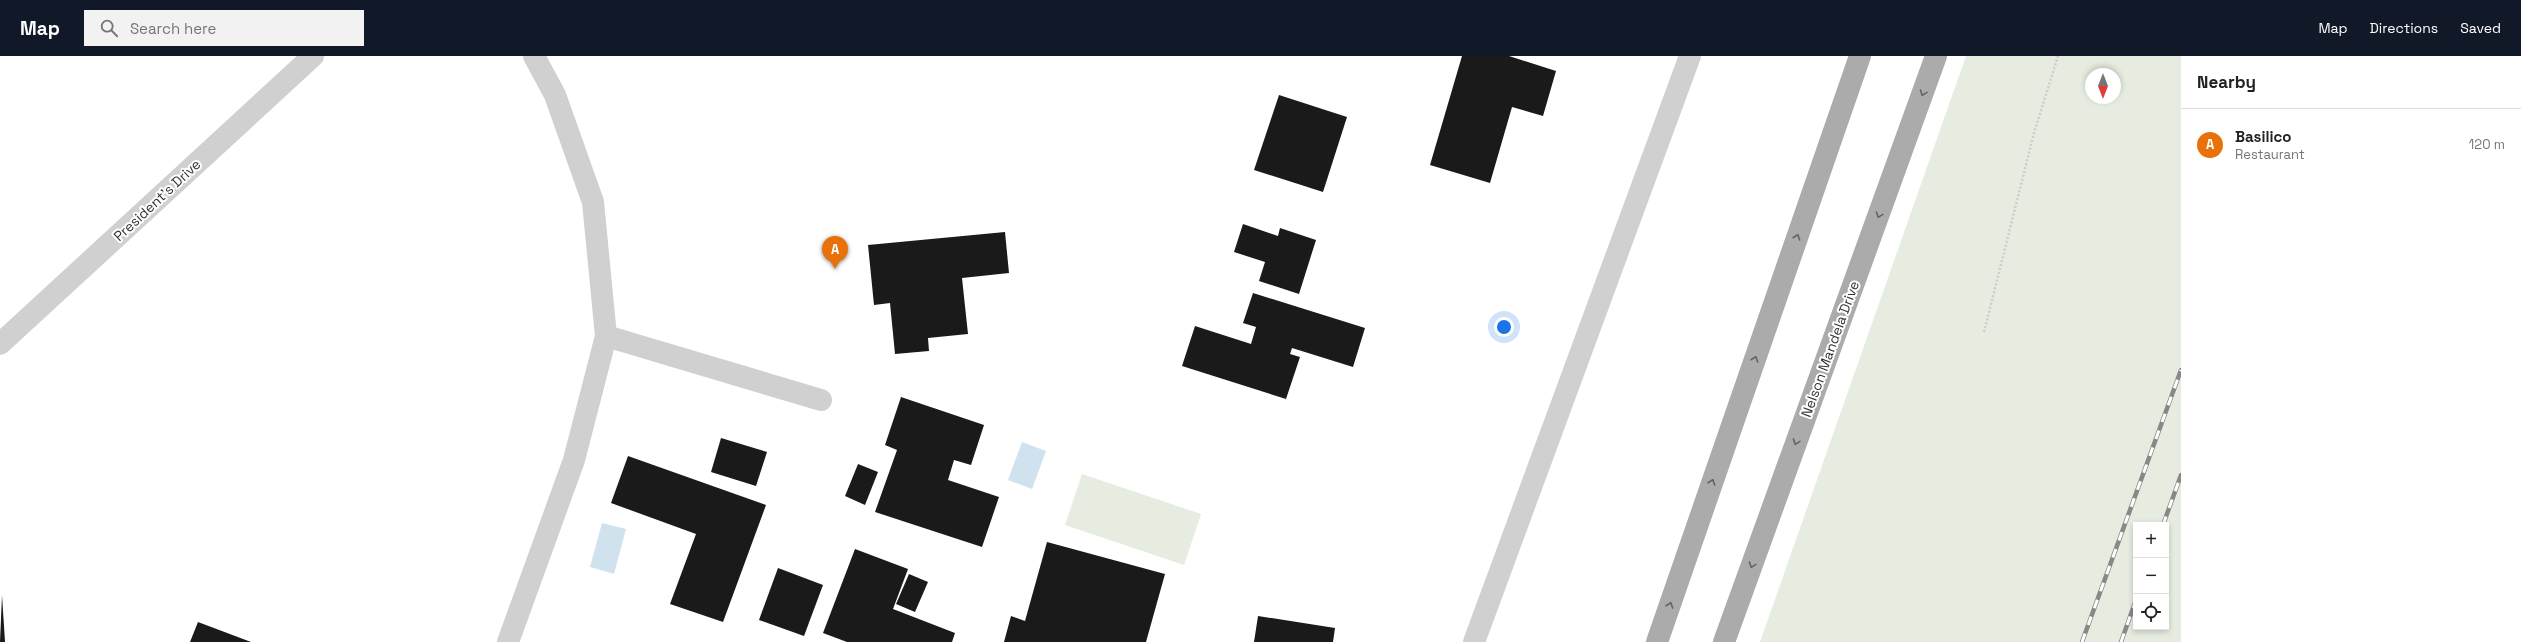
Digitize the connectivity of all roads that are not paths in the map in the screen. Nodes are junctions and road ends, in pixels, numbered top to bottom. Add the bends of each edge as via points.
1 (313, 56) edge
2 (534, 56) edge
3 (1690, 56) edge
4 (1860, 56) edge
5 (1936, 56) edge
6 (606, 336) junction
7 (0, 344) edge
8 (822, 400) dead end
9 (508, 642) edge
10 (1474, 642) edge
11 (1657, 642) edge
12 (1724, 642) edge

1 - 7 street, President's Drive
2 - 6 street via 555,95 593,202
3 - 10 street
11 -> 4 main road
5 -> 12 main road, Nelson Mandela Drive
6 - 8 street
6 - 9 street via 574,460

